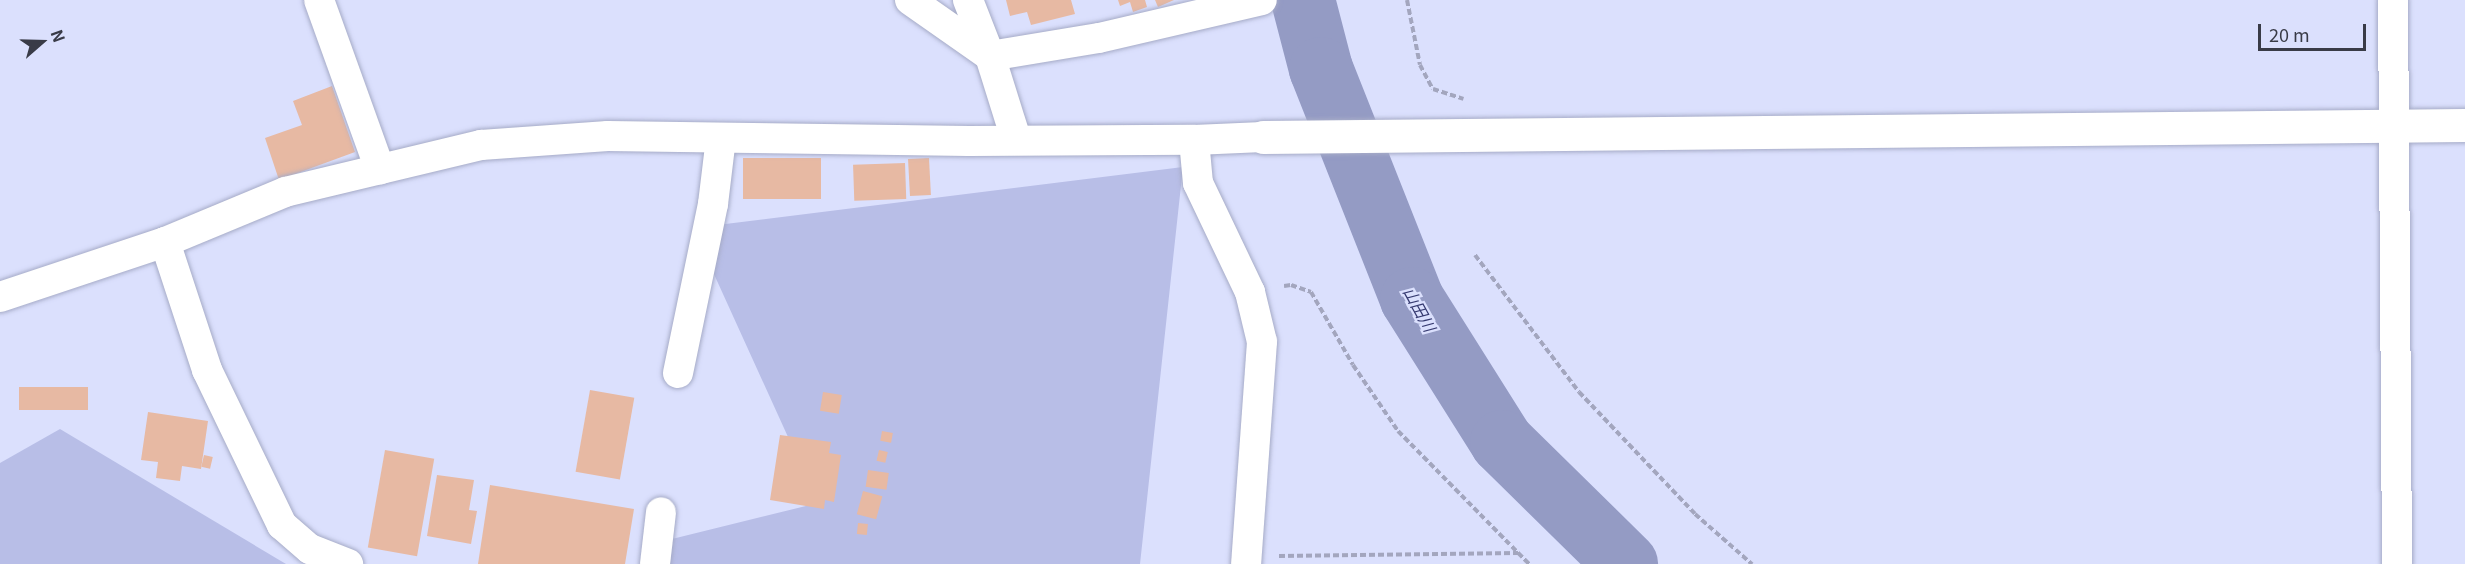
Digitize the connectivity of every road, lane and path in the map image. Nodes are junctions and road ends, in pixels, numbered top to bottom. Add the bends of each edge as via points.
1 (319, 0) edge
2 (910, 0) edge
3 (968, 0) edge
4 (1262, 0) edge
5 (1407, 0) edge
6 (2393, 0) edge
7 (990, 56) junction
8 (1465, 99) dead end
9 (2393, 125) junction
10 (2465, 125) edge
11 (1263, 137) joint
12 (721, 138) junction
13 (1016, 139) junction
14 (1194, 140) junction
15 (380, 169) junction
16 (165, 242) junction
17 (1475, 255) dead end
18 (1250, 292) junction
19 (0, 297) edge
20 (678, 373) dead end
21 (661, 512) dead end
22 (1518, 553) junction
23 (1246, 560) edge
24 (348, 564) edge
25 (655, 564) edge
26 (1530, 564) edge
27 (1752, 564) edge
28 (2397, 564) edge

1 - 15 street
2 - 7 street
3 - 7 street
4 - 7 street via 1099,38
5 - 8 path via 1420,65 1433,89
6 - 9 street
7 - 13 street
9 - 10 street
9 - 11 street
9 - 28 street
11 - 14 street
12 - 13 street
12 - 15 street via 608,136 481,145
12 - 20 street via 713,204
13 - 14 street
14 - 18 street via 1198,183
15 - 16 street via 285,192
16 - 19 street
16 - 24 street via 207,370 282,525 310,549
17 - 27 path via 1579,392 1695,514
18 - 22 path via 1291,285 1311,292 1353,365 1398,431
18 - 23 street via 1262,342
21 - 25 street
22 - 23 path
22 - 26 path

